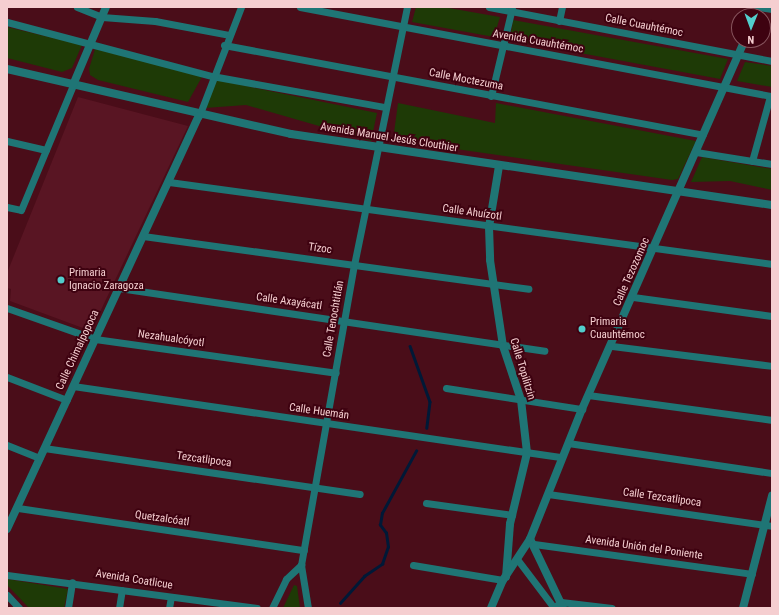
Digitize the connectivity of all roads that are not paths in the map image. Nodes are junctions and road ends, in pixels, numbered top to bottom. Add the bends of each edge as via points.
1 (77, 7) edge
2 (106, 7) edge
3 (241, 7) edge
4 (300, 7) edge
5 (407, 7) edge
6 (489, 7) edge
7 (562, 7) edge
8 (759, 7) edge
9 (512, 9) edge
10 (772, 9) edge
11 (102, 17) junction
12 (559, 21) junction
13 (7, 22) edge
14 (402, 27) junction
15 (229, 35) junction
16 (90, 42) junction
17 (224, 45) junction
18 (503, 47) junction
19 (741, 48) edge
20 (738, 55) junction
21 (772, 61) edge
22 (7, 69) edge
23 (212, 76) junction
24 (392, 76) junction
25 (73, 85) junction
26 (724, 87) junction
27 (491, 96) junction
28 (771, 96) edge
29 (385, 107) junction
30 (199, 116) junction
31 (703, 135) junction
32 (7, 141) edge
33 (377, 148) junction
34 (46, 150) junction
35 (696, 152) junction
36 (752, 161) junction
37 (772, 164) edge
38 (499, 166) junction
39 (169, 182) junction
40 (679, 192) junction
41 (772, 205) edge
42 (7, 207) edge
43 (366, 209) junction
44 (490, 227) junction
45 (143, 236) junction
46 (655, 248) junction
47 (772, 264) edge
48 (354, 265) junction
49 (493, 284) junction
50 (119, 288) junction
51 (528, 288) dead end
52 (633, 297) junction
53 (7, 308) edge
54 (772, 316) edge
55 (344, 322) junction
56 (95, 339) junction
57 (503, 346) junction
58 (612, 346) junction
59 (544, 350) dead end
60 (772, 366) edge
61 (336, 373) junction
62 (7, 377) edge
63 (73, 386) junction
64 (446, 388) dead end
65 (588, 395) junction
66 (67, 400) junction
67 (521, 400) junction
68 (582, 409) junction
69 (772, 420) edge
70 (326, 424) junction
71 (568, 443) junction
72 (7, 445) edge
73 (44, 448) junction
74 (527, 454) junction
75 (562, 457) junction
76 (40, 458) junction
77 (772, 473) edge
78 (316, 487) junction
79 (360, 494) dead end
80 (548, 494) junction
81 (772, 496) edge
82 (426, 503) dead end
83 (18, 508) junction
84 (10, 515) edge
85 (512, 515) junction
86 (769, 525) edge
87 (7, 529) edge
88 (532, 542) junction
89 (304, 550) junction
90 (517, 560) junction
91 (300, 565) junction
92 (413, 565) dead end
93 (752, 574) junction
94 (7, 575) edge
95 (504, 578) junction
96 (72, 582) junction
97 (122, 590) junction
98 (7, 595) edge
99 (171, 597) junction
100 (562, 605) edge
101 (219, 606) edge
102 (19, 608) edge
103 (68, 608) edge
104 (120, 608) edge
105 (169, 608) edge
106 (257, 608) edge
107 (272, 608) edge
108 (308, 608) edge
109 (491, 608) edge
110 (554, 608) edge
111 (612, 608) edge
112 (743, 608) edge

1 - 11 street
2 - 11 street
3 - 15 street
4 - 14 street, Avenida Cuauhtémoc
5 - 14 street, Calle Tenochtitlán
6 - 9 street, Calle Cuauhtémoc
7 - 12 street
8 - 10 street
9 - 12 street, Calle Cuauhtémoc
9 - 18 street
11 - 15 street via 155,21
11 - 16 street
12 - 20 street, Calle Cuauhtémoc
13 - 16 street
14 - 18 street, Avenida Cuauhtémoc
14 - 24 street, Calle Tenochtitlán
15 - 17 street
16 - 23 street
16 - 25 street
17 - 23 street
17 - 24 street, Calle Moctezuma
18 - 26 street, Avenida Cuauhtémoc
18 - 27 street
19 - 20 street, Calle Tezozomoc
20 - 21 street, Calle Cuauhtémoc
20 - 26 street, Calle Tezozomoc
22 - 25 street, Avenida Manuel Jesús Clouthier
23 - 29 street
23 - 30 street
24 - 27 street, Calle Moctezuma
24 - 29 street, Calle Tenochtitlán
25 - 30 street, Avenida Manuel Jesús Clouthier
25 - 34 street
26 - 28 street, Avenida Cuauhtémoc
26 - 31 street, Calle Tezozomoc
27 - 31 street, Calle Moctezuma
28 - 36 street
29 - 33 street, Calle Tenochtitlán
30 - 33 street, Avenida Manuel Jesús Clouthier
30 - 39 street, Calle Chimalpopoca
31 - 35 street, Calle Tezozomoc
32 - 34 street
33 - 38 street, Avenida Manuel Jesús Clouthier
33 - 43 street, Calle Tenochtitlán
34 - 42 street via 21,210
35 - 36 street
35 - 40 street, Calle Tezozomoc
36 - 37 street
38 - 40 street, Avenida Manuel Jesús Clouthier
38 - 44 street, Calle Topilitzin
39 - 43 street, Calle Ahuízotl
39 - 45 street, Calle Chimalpopoca
40 - 41 street, Avenida Manuel Jesús Clouthier
40 - 46 street, Calle Tezozomoc
43 - 44 street, Calle Ahuízotl
43 - 48 street, Calle Tenochtitlán
44 - 46 street, Calle Ahuízotl
44 - 49 street, Calle Topilitzin
45 - 48 street, Tízoc
45 - 50 street, Calle Chimalpopoca
46 - 47 street, Calle Ahuízotl
46 - 52 street, Calle Tezozomoc
48 - 49 street, Tízoc
48 - 55 street, Calle Tenochtitlán
49 - 51 street, Tízoc
49 - 57 street, Calle Topilitzin
50 - 55 street, Calle Axayácatl
50 - 56 street, Calle Chimalpopoca
52 - 54 street
52 - 58 street, Calle Tezozomoc
53 - 56 street, Nezahualcóyotl
55 - 57 street, Calle Axayácatl
55 - 61 street, Calle Tenochtitlán
56 - 61 street, Nezahualcóyotl
56 - 63 street, Calle Chimalpopoca
57 - 59 street, Calle Axayácatl
57 - 67 street, Calle Topilitzin
58 - 60 street
58 - 65 street, Calle Tezozomoc
61 - 70 street, Calle Tenochtitlán
62 - 66 street
63 - 66 street, Calle Chimalpopoca
63 - 70 street, Calle Huemán
64 - 67 street
65 - 68 street, Calle Tezozomoc
65 - 69 street
66 - 73 street, Calle Chimalpopoca
67 - 68 street
67 - 74 street, Calle Topilitzin
68 - 71 street, Calle Tezozomoc
70 - 74 street, Calle Huemán
70 - 78 street, Calle Tenochtitlán
71 - 75 street, Calle Tezozomoc
71 - 77 street
72 - 76 street
73 - 76 street, Calle Chimalpopoca
73 - 78 street, Tezcatlipoca
74 - 75 street, Calle Huemán
74 - 85 street, Calle Topilitzin
75 - 80 street, Calle Tezozomoc
76 - 83 street, Calle Chimalpopoca
78 - 79 street, Tezcatlipoca
78 - 89 street, Calle Tenochtitlán
80 - 86 street, Calle Tezcatlipoca
80 - 88 street, Calle Tezozomoc
81 - 86 street
82 - 85 street
83 - 84 street, Calle Chimalpopoca
83 - 89 street, Quetzalcóatl
84 - 87 street, Calle Chimalpopoca
85 - 95 street, Calle Topilitzin via 505,553
86 - 93 street
88 - 90 street, Calle Tezozomoc
88 - 93 street, Avenida Unión del Poniente
88 - 100 street
89 - 91 street, Calle Tenochtitlán
90 - 95 street, Calle Tezozomoc
90 - 110 street
91 - 107 street, Calle Tenochtitlán via 286,579
91 - 108 street
92 - 95 street
93 - 112 street
94 - 96 street, Avenida Coatlicue
95 - 109 street
96 - 97 street, Avenida Coatlicue
96 - 103 street
97 - 99 street, Avenida Coatlicue
97 - 104 street
98 - 102 street
99 - 101 street, Avenida Coatlicue
99 - 105 street
100 - 110 street
100 - 111 street
101 - 106 street, Avenida Coatlicue

